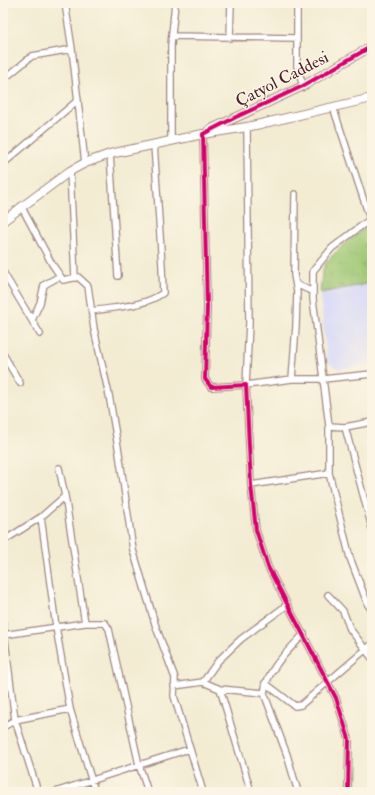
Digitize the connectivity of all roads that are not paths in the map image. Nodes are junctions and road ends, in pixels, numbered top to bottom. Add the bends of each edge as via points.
1 (65, 3) edge
2 (176, 3) edge
3 (231, 3) edge
4 (297, 3) edge
5 (172, 36) junction
6 (230, 38) junction
7 (297, 38) junction
8 (372, 46) edge
9 (72, 49) junction
10 (3, 80) edge
11 (302, 86) junction
12 (372, 98) edge
13 (78, 100) junction
14 (333, 107) junction
15 (247, 127) junction
16 (203, 134) junction
17 (171, 140) junction
18 (154, 144) junction
19 (110, 154) junction
20 (85, 163) junction
21 (3, 164) edge
22 (70, 171) junction
23 (295, 194) dead end
24 (21, 206) junction
25 (371, 218) edge
26 (3, 221) edge
27 (3, 272) edge
28 (60, 276) junction
29 (118, 276) dead end
30 (75, 278) junction
31 (296, 284) junction
32 (313, 292) junction
33 (92, 311) junction
34 (32, 320) junction
35 (40, 334) dead end
36 (3, 354) edge
37 (372, 374) edge
38 (292, 379) junction
39 (323, 379) junction
40 (20, 382) dead end
41 (246, 385) junction
42 (372, 422) edge
43 (328, 426) junction
44 (345, 427) junction
45 (59, 468) dead end
46 (329, 474) junction
47 (251, 485) junction
48 (65, 496) junction
49 (41, 517) junction
50 (372, 528) edge
51 (3, 541) edge
52 (328, 595) dead end
53 (287, 605) junction
54 (372, 610) edge
55 (85, 623) junction
56 (3, 624) edge
57 (56, 627) junction
58 (304, 634) junction
59 (4, 635) edge
60 (372, 644) edge
61 (366, 648) junction
62 (372, 658) edge
63 (327, 681) junction
64 (203, 682) junction
65 (265, 683) junction
66 (174, 686) junction
67 (220, 688) junction
68 (264, 693) junction
69 (70, 709) junction
70 (15, 720) junction
71 (3, 727) edge
72 (189, 749) junction
73 (139, 765) junction
74 (92, 781) junction
75 (372, 789) edge
76 (38, 792) edge
77 (55, 792) edge
78 (95, 792) edge
79 (148, 792) edge
80 (203, 792) edge
81 (251, 792) edge
82 (298, 792) edge
83 (348, 792) edge
84 (367, 792) edge

1 - 9 street
2 - 5 street
3 - 6 street
4 - 7 street
5 - 6 street
5 - 17 street
6 - 7 street
7 - 11 street via 297,66
8 - 11 street, Çatyol Caddesi
9 - 10 street via 32,56
9 - 13 street
11 - 16 street, Çatyol Caddesi
12 - 14 street
13 - 20 street
13 - 21 street
14 - 15 street
14 - 25 street
15 - 16 street
15 - 41 street via 249,323
16 - 17 street
16 - 41 street via 207,306 205,379 211,387
17 - 18 street
18 - 19 street
18 - 33 street via 163,293 154,299 134,305
19 - 20 street
19 - 29 street
20 - 22 street
22 - 24 street
22 - 30 street
23 - 31 street
24 - 26 street
24 - 28 street
25 - 32 street via 332,248 313,271
27 - 34 street
28 - 30 street via 63,280
28 - 34 street via 44,285 40,303
30 - 33 street via 78,277 88,286
31 - 32 street
31 - 38 street
32 - 39 street
33 - 66 street via 112,410 133,550 156,627 175,678
34 - 35 street
36 - 40 street
37 - 39 street
38 - 39 street
38 - 41 street
39 - 43 street
41 - 47 street
42 - 44 street
43 - 44 street
43 - 46 street
44 - 50 street
45 - 48 street
46 - 47 street
46 - 54 street via 350,558
47 - 53 street via 256,530 268,567
48 - 49 street
48 - 55 street
49 - 51 street
49 - 57 street
52 - 61 street via 343,610 350,629
53 - 58 street
53 - 64 street via 241,639 218,661
55 - 57 street
55 - 73 street via 104,623 109,629
56 - 59 street
57 - 59 street
57 - 69 street
58 - 63 street
58 - 65 street via 278,662
59 - 70 street
60 - 61 street
61 - 62 street
61 - 63 street
63 - 65 street via 300,705 295,706
63 - 83 street via 336,698 348,739
64 - 66 street
64 - 67 street
65 - 68 street
66 - 72 street via 174,696
67 - 68 street
67 - 81 street
68 - 82 street
69 - 70 street
69 - 74 street
70 - 71 street
70 - 76 street
72 - 73 street
72 - 80 street
73 - 74 street
73 - 79 street
74 - 77 street
74 - 78 street
75 - 84 street

